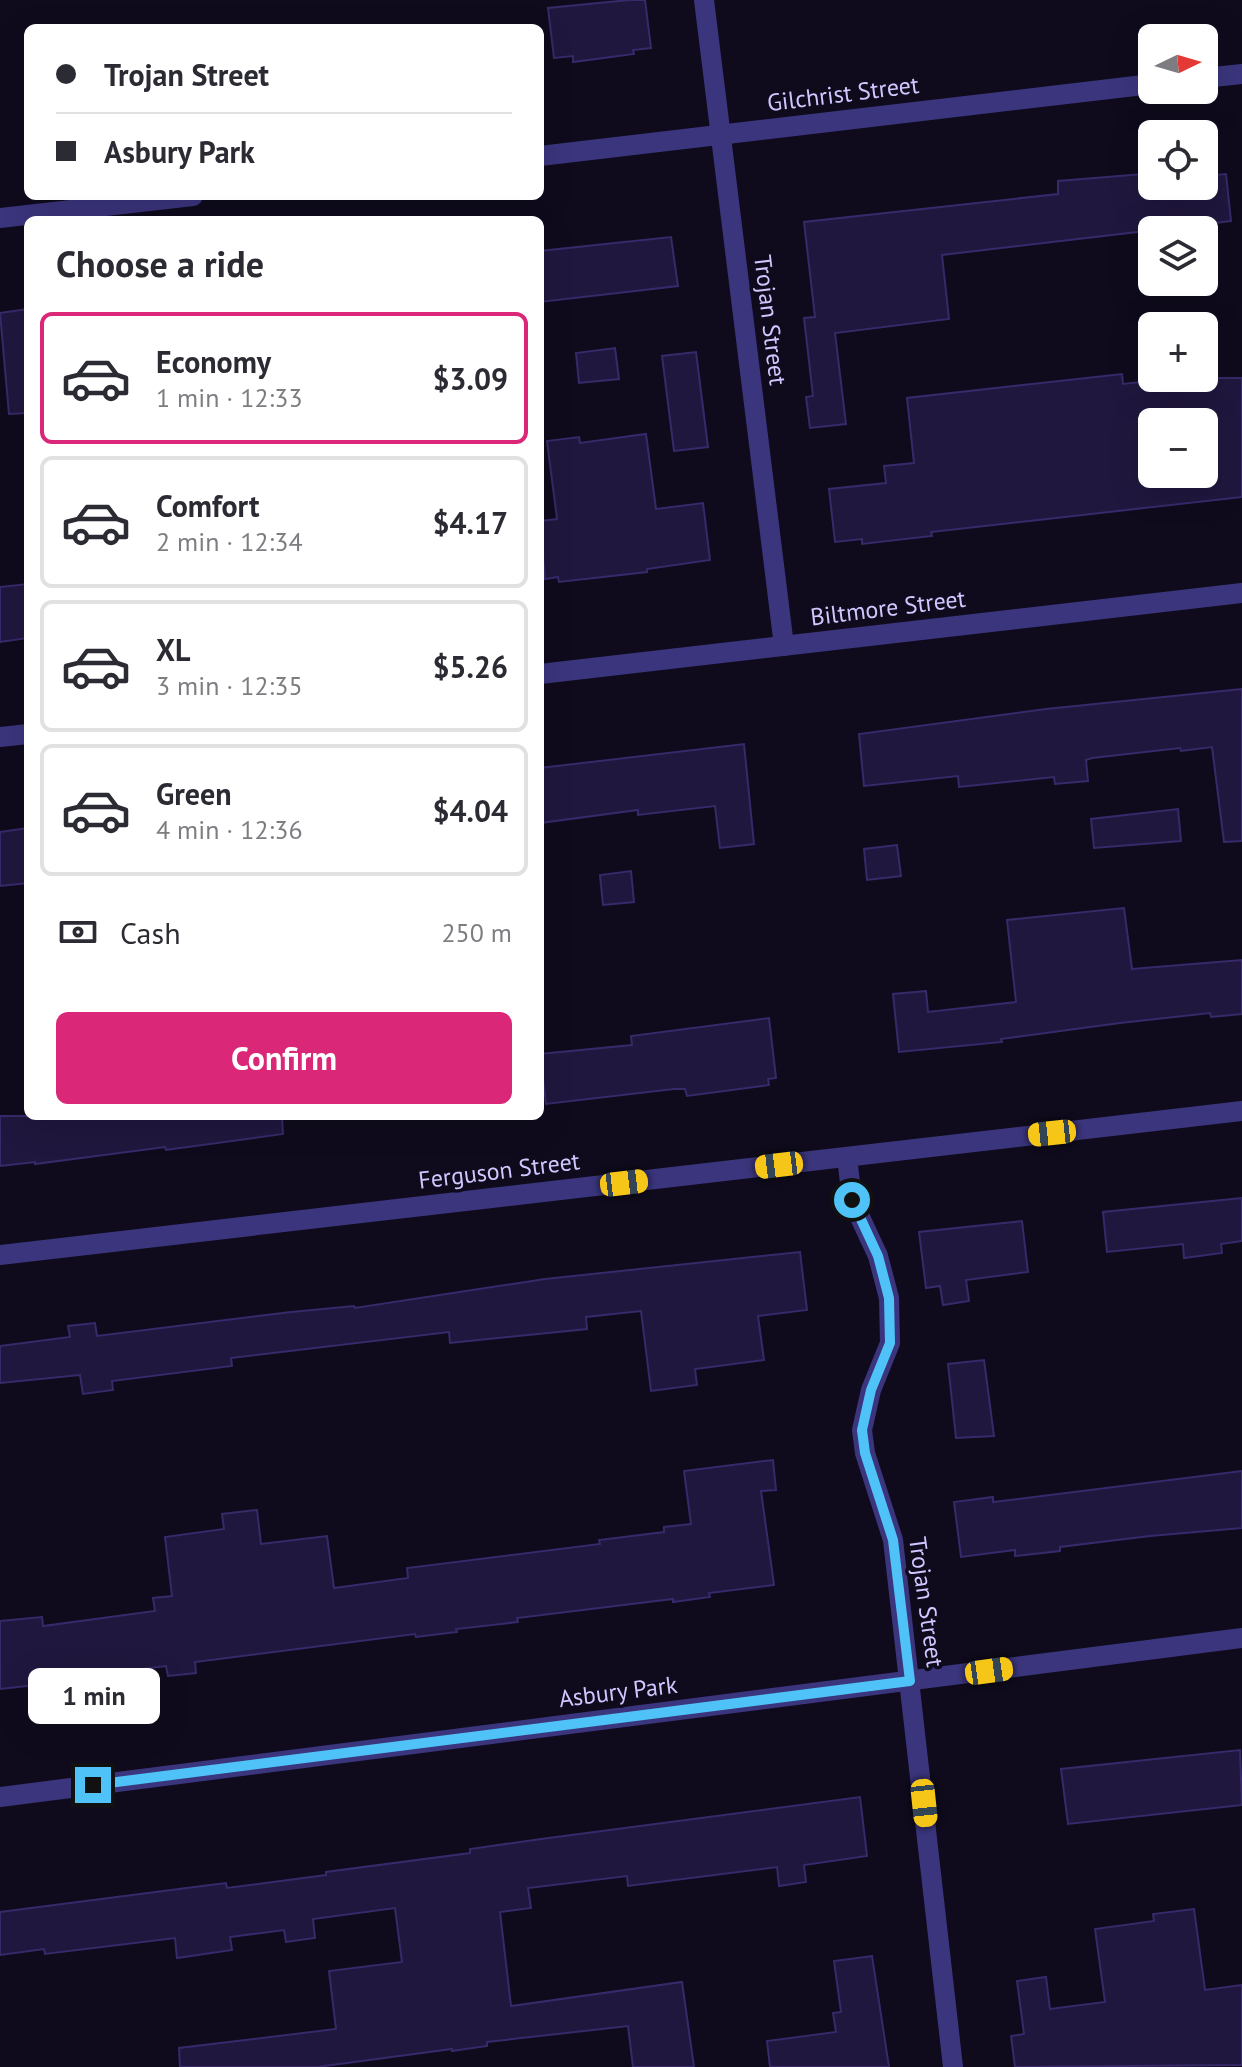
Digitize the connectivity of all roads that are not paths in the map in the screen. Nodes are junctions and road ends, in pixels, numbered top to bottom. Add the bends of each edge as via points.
1 (704, 0) edge
2 (1242, 74) edge
3 (1218, 77) edge
4 (1138, 86) edge
5 (720, 135) junction
6 (544, 156) edge
7 (158, 200) edge
8 (0, 218) edge
9 (1242, 593) edge
10 (784, 646) junction
11 (544, 674) edge
12 (24, 734) edge
13 (0, 737) edge
14 (1242, 1111) edge
15 (847, 1157) junction
16 (0, 1255) edge
17 (1242, 1638) edge
18 (910, 1681) junction
19 (0, 1797) edge
20 (953, 2067) edge

1 - 5 street, Trojan Street
2 - 3 street
4 - 5 street, Gilchrist Street
5 - 6 street, Gilchrist Street
5 - 10 street, Trojan Street
7 - 8 street
9 - 10 street, Biltmore Street
10 - 11 street, Biltmore Street
12 - 13 street
14 - 15 street, Ferguson Street
15 - 16 street, Ferguson Street
15 - 18 street, Trojan Street via 852,1200 878,1256 889,1298 890,1343 862,1430 893,1540
17 - 18 street, Asbury Park
18 - 19 street, Asbury Park
18 - 20 street, Trojan Street

